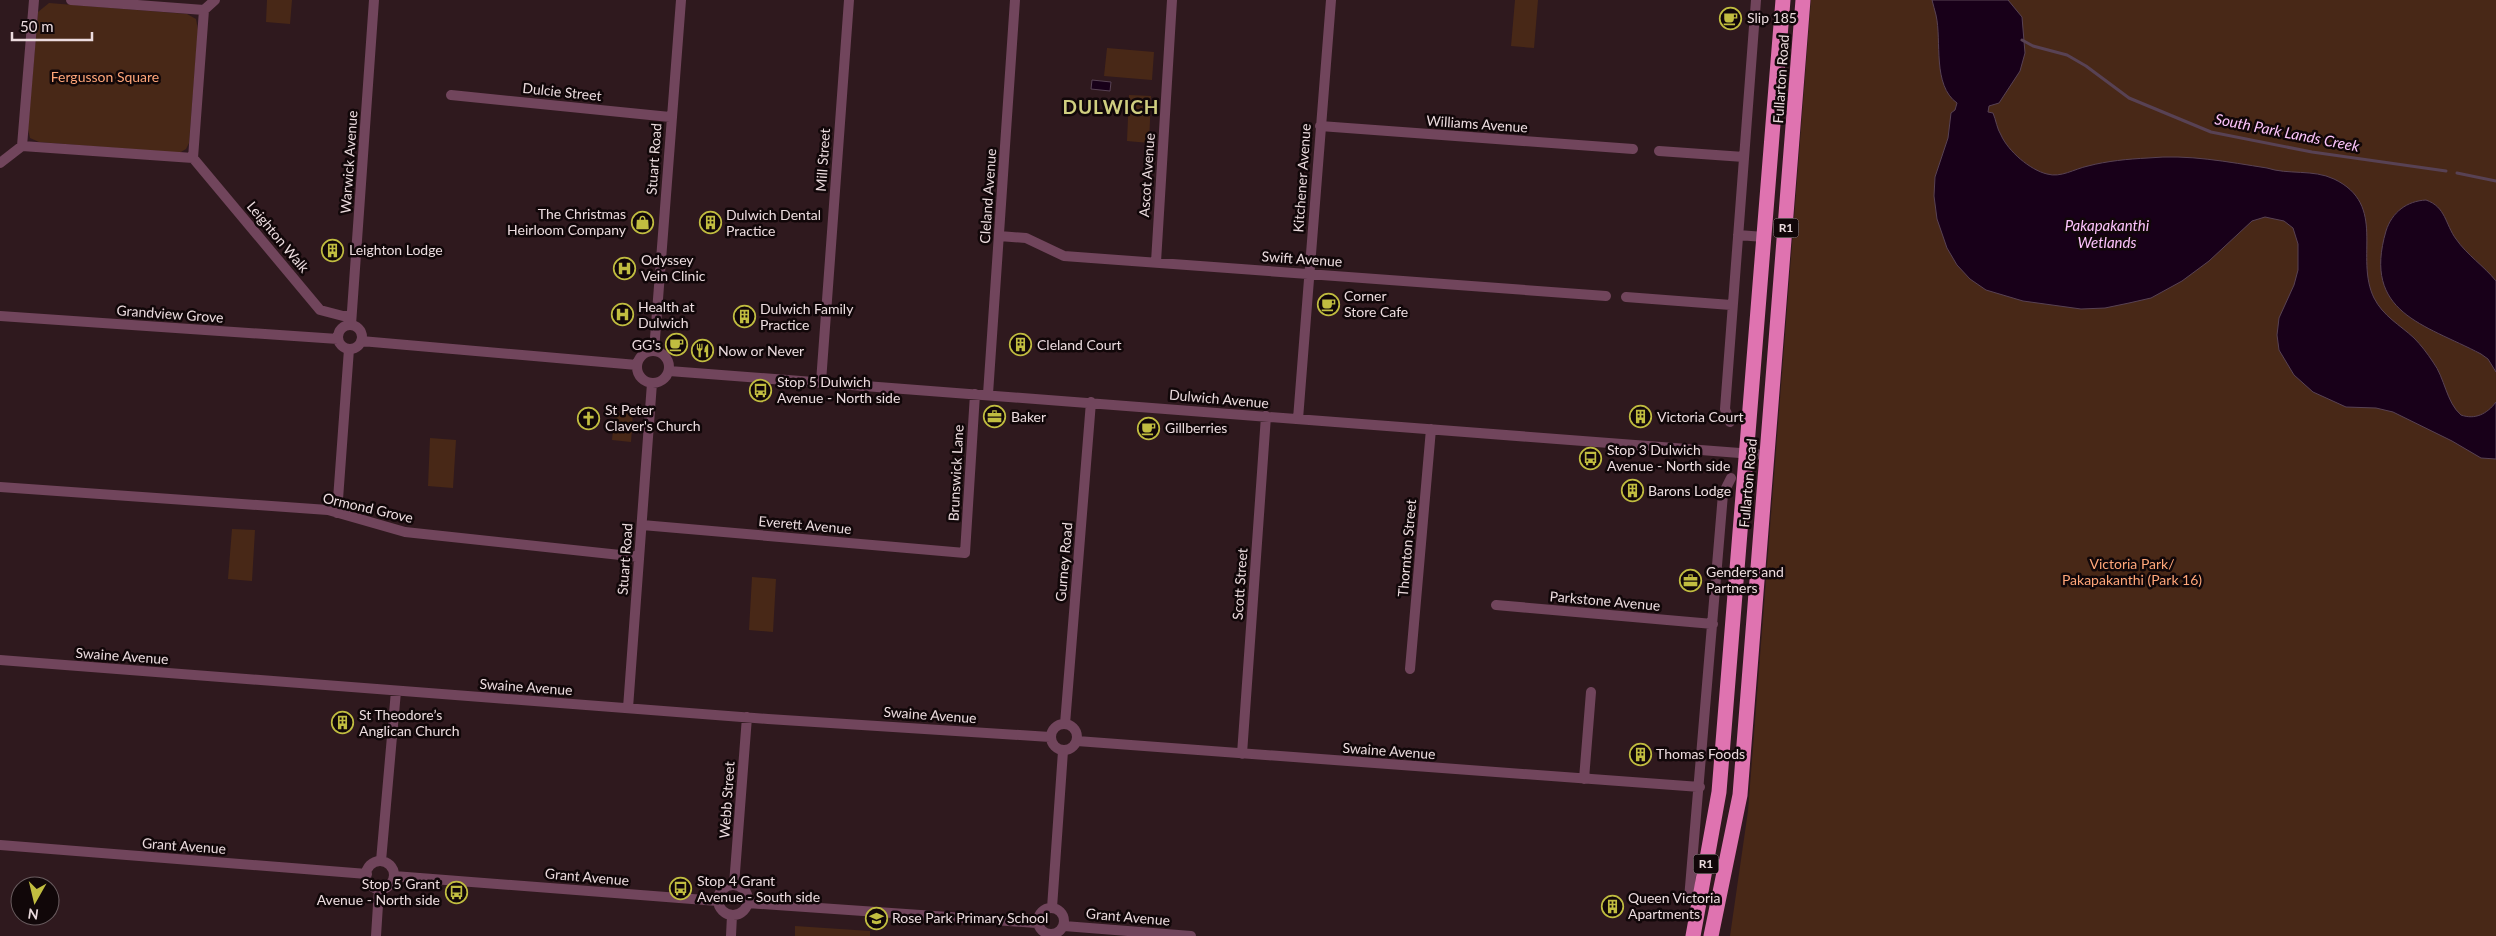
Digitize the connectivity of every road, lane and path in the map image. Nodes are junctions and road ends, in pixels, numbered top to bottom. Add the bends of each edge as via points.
1 (34, 0) edge
2 (71, 0) edge
3 (216, 0) edge
4 (374, 0) edge
5 (681, 0) edge
6 (849, 0) edge
7 (1015, 0) edge
8 (1172, 0) edge
9 (1331, 0) edge
10 (1756, 0) edge
11 (1784, 0) edge
12 (1803, 0) edge
13 (204, 10) junction
14 (452, 95) dead end
15 (670, 117) junction
16 (1320, 126) junction
17 (22, 146) junction
18 (1633, 149) dead end
19 (1660, 151) dead end
20 (1744, 157) junction
21 (193, 158) junction
22 (0, 163) edge
23 (1738, 235) junction
24 (999, 236) junction
25 (1764, 237) junction
26 (1785, 238) junction
27 (1156, 262) junction
28 (1308, 274) junction
29 (1606, 296) dead end
30 (1626, 297) dead end
31 (1731, 305) junction
32 (0, 316) edge
33 (351, 321) junction
34 (338, 339) junction
35 (361, 341) junction
36 (350, 349) junction
37 (654, 351) junction
38 (637, 366) junction
39 (669, 370) junction
40 (821, 382) junction
41 (652, 383) junction
42 (975, 394) junction
43 (988, 394) junction
44 (1090, 402) junction
45 (1266, 416) junction
46 (1298, 419) junction
47 (1730, 422) dead end
48 (1430, 429) junction
49 (1747, 454) junction
50 (1766, 455) junction
51 (1730, 478) dead end
52 (0, 487) edge
53 (337, 513) junction
54 (642, 525) junction
55 (965, 553) joint
56 (639, 557) junction
57 (1496, 605) dead end
58 (1712, 624) junction
59 (0, 660) edge
60 (1410, 669) dead end
61 (396, 691) junction
62 (1590, 692) dead end
63 (628, 708) junction
64 (747, 717) junction
65 (1065, 724) junction
66 (1704, 728) junction
67 (1724, 730) junction
68 (1745, 732) junction
69 (1050, 737) junction
70 (1077, 741) junction
71 (1063, 751) junction
72 (1242, 754) junction
73 (1584, 779) junction
74 (1700, 787) junction
75 (0, 846) edge
76 (381, 861) junction
77 (367, 874) junction
78 (394, 876) junction
79 (734, 885) junction
80 (380, 889) junction
81 (1689, 900) dead end
82 (718, 901) junction
83 (747, 903) junction
84 (1052, 908) junction
85 (732, 915) junction
86 (1037, 923) junction
87 (1064, 926) junction
88 (376, 936) edge
89 (731, 936) edge
90 (1191, 936) edge
91 (1693, 936) edge
92 (1711, 936) edge

1 - 17 street
2 - 13 street
3 - 13 street
4 - 33 street, Warwick Avenue
5 - 15 street, Stuart Road
6 - 40 street, Mill Street
7 - 24 street, Cleland Avenue
8 - 27 street, Ascot Avenue
9 - 16 street, Kitchener Avenue
10 - 20 street
11 - 25 highway, Fullarton Road / R1
12 - 26 highway, Fullarton Road / R1
13 - 21 street
14 - 15 street, Dulcie Street
15 - 37 street, Stuart Road
16 - 18 street, Williams Avenue
16 - 28 street, Kitchener Avenue
17 - 21 street
17 - 22 street
19 - 20 street
20 - 23 street
21 - 33 street, Leighton Walk via 320,310
23 - 25 street
23 - 31 street
24 - 27 street, Swift Avenue via 1026,238 1064,256
24 - 43 street, Cleland Avenue
25 - 26 highway
25 - 49 highway, Fullarton Road / R1
26 - 50 highway, Fullarton Road / R1
27 - 28 street, Swift Avenue
28 - 29 street, Swift Avenue
28 - 46 street, Kitchener Avenue
30 - 31 street
31 - 47 street via 1725,409
32 - 34 street, Grandview Grove
33 - 34 street via 342,328
33 - 35 street via 360,332
34 - 36 street via 342,346
35 - 36 street
35 - 38 street
36 - 53 street
37 - 38 street via 645,353
37 - 39 street via 666,357
38 - 41 street via 643,379
39 - 40 street, Dulwich Avenue
39 - 41 street via 661,381
40 - 42 street, Dulwich Avenue
41 - 54 street, Stuart Road
42 - 43 street, Dulwich Avenue
42 - 55 street, Brunswick Lane
43 - 44 street, Dulwich Avenue
44 - 45 street, Dulwich Avenue
44 - 65 street, Gurney Road
45 - 46 street, Dulwich Avenue
45 - 72 street, Scott Street
46 - 48 street, Dulwich Avenue
48 - 49 street, Dulwich Avenue
48 - 60 street, Thornton Street
49 - 50 street, Dulwich Avenue
49 - 67 highway, Fullarton Road / R1
50 - 68 highway, Fullarton Road / R1
51 - 58 street, Fullarton Road via 1723,494
52 - 53 street, Ormond Grove
53 - 56 street, Ormond Grove via 405,532
54 - 55 street, Everett Avenue
54 - 56 street, Stuart Road
56 - 63 street, Stuart Road
57 - 58 street, Parkstone Avenue
58 - 66 street, Fullarton Road
59 - 61 street, Swaine Avenue
61 - 63 street, Swaine Avenue
61 - 76 street
62 - 73 street
63 - 64 street, Swaine Avenue
64 - 69 street, Swaine Avenue
64 - 79 street, Webb Street
65 - 69 street via 1054,728
65 - 70 street via 1074,728
66 - 67 street
66 - 74 street, Fullarton Road
67 - 68 highway
67 - 91 highway, Fullarton Road / R1 via 1718,792
68 - 92 highway, Fullarton Road / R1 via 1740,795
69 - 71 street via 1054,747
70 - 71 street via 1071,749
70 - 72 street, Swaine Avenue
71 - 84 street
72 - 73 street, Swaine Avenue
73 - 74 street, Swaine Avenue
74 - 81 street, Fullarton Road
75 - 77 street, Grant Avenue
76 - 77 street via 370,865
76 - 78 street via 392,867
77 - 80 street via 370,883
78 - 80 street via 390,884
78 - 82 street, Grant Avenue
79 - 82 street via 724,888
79 - 83 street via 743,889
80 - 88 street
82 - 85 street via 723,911
83 - 85 street via 742,912
83 - 86 street
84 - 86 street via 1040,914
84 - 87 street via 1063,916
85 - 89 street
86 - 87 street via 1040,930 1048,935 1058,933
87 - 90 street, Grant Avenue

